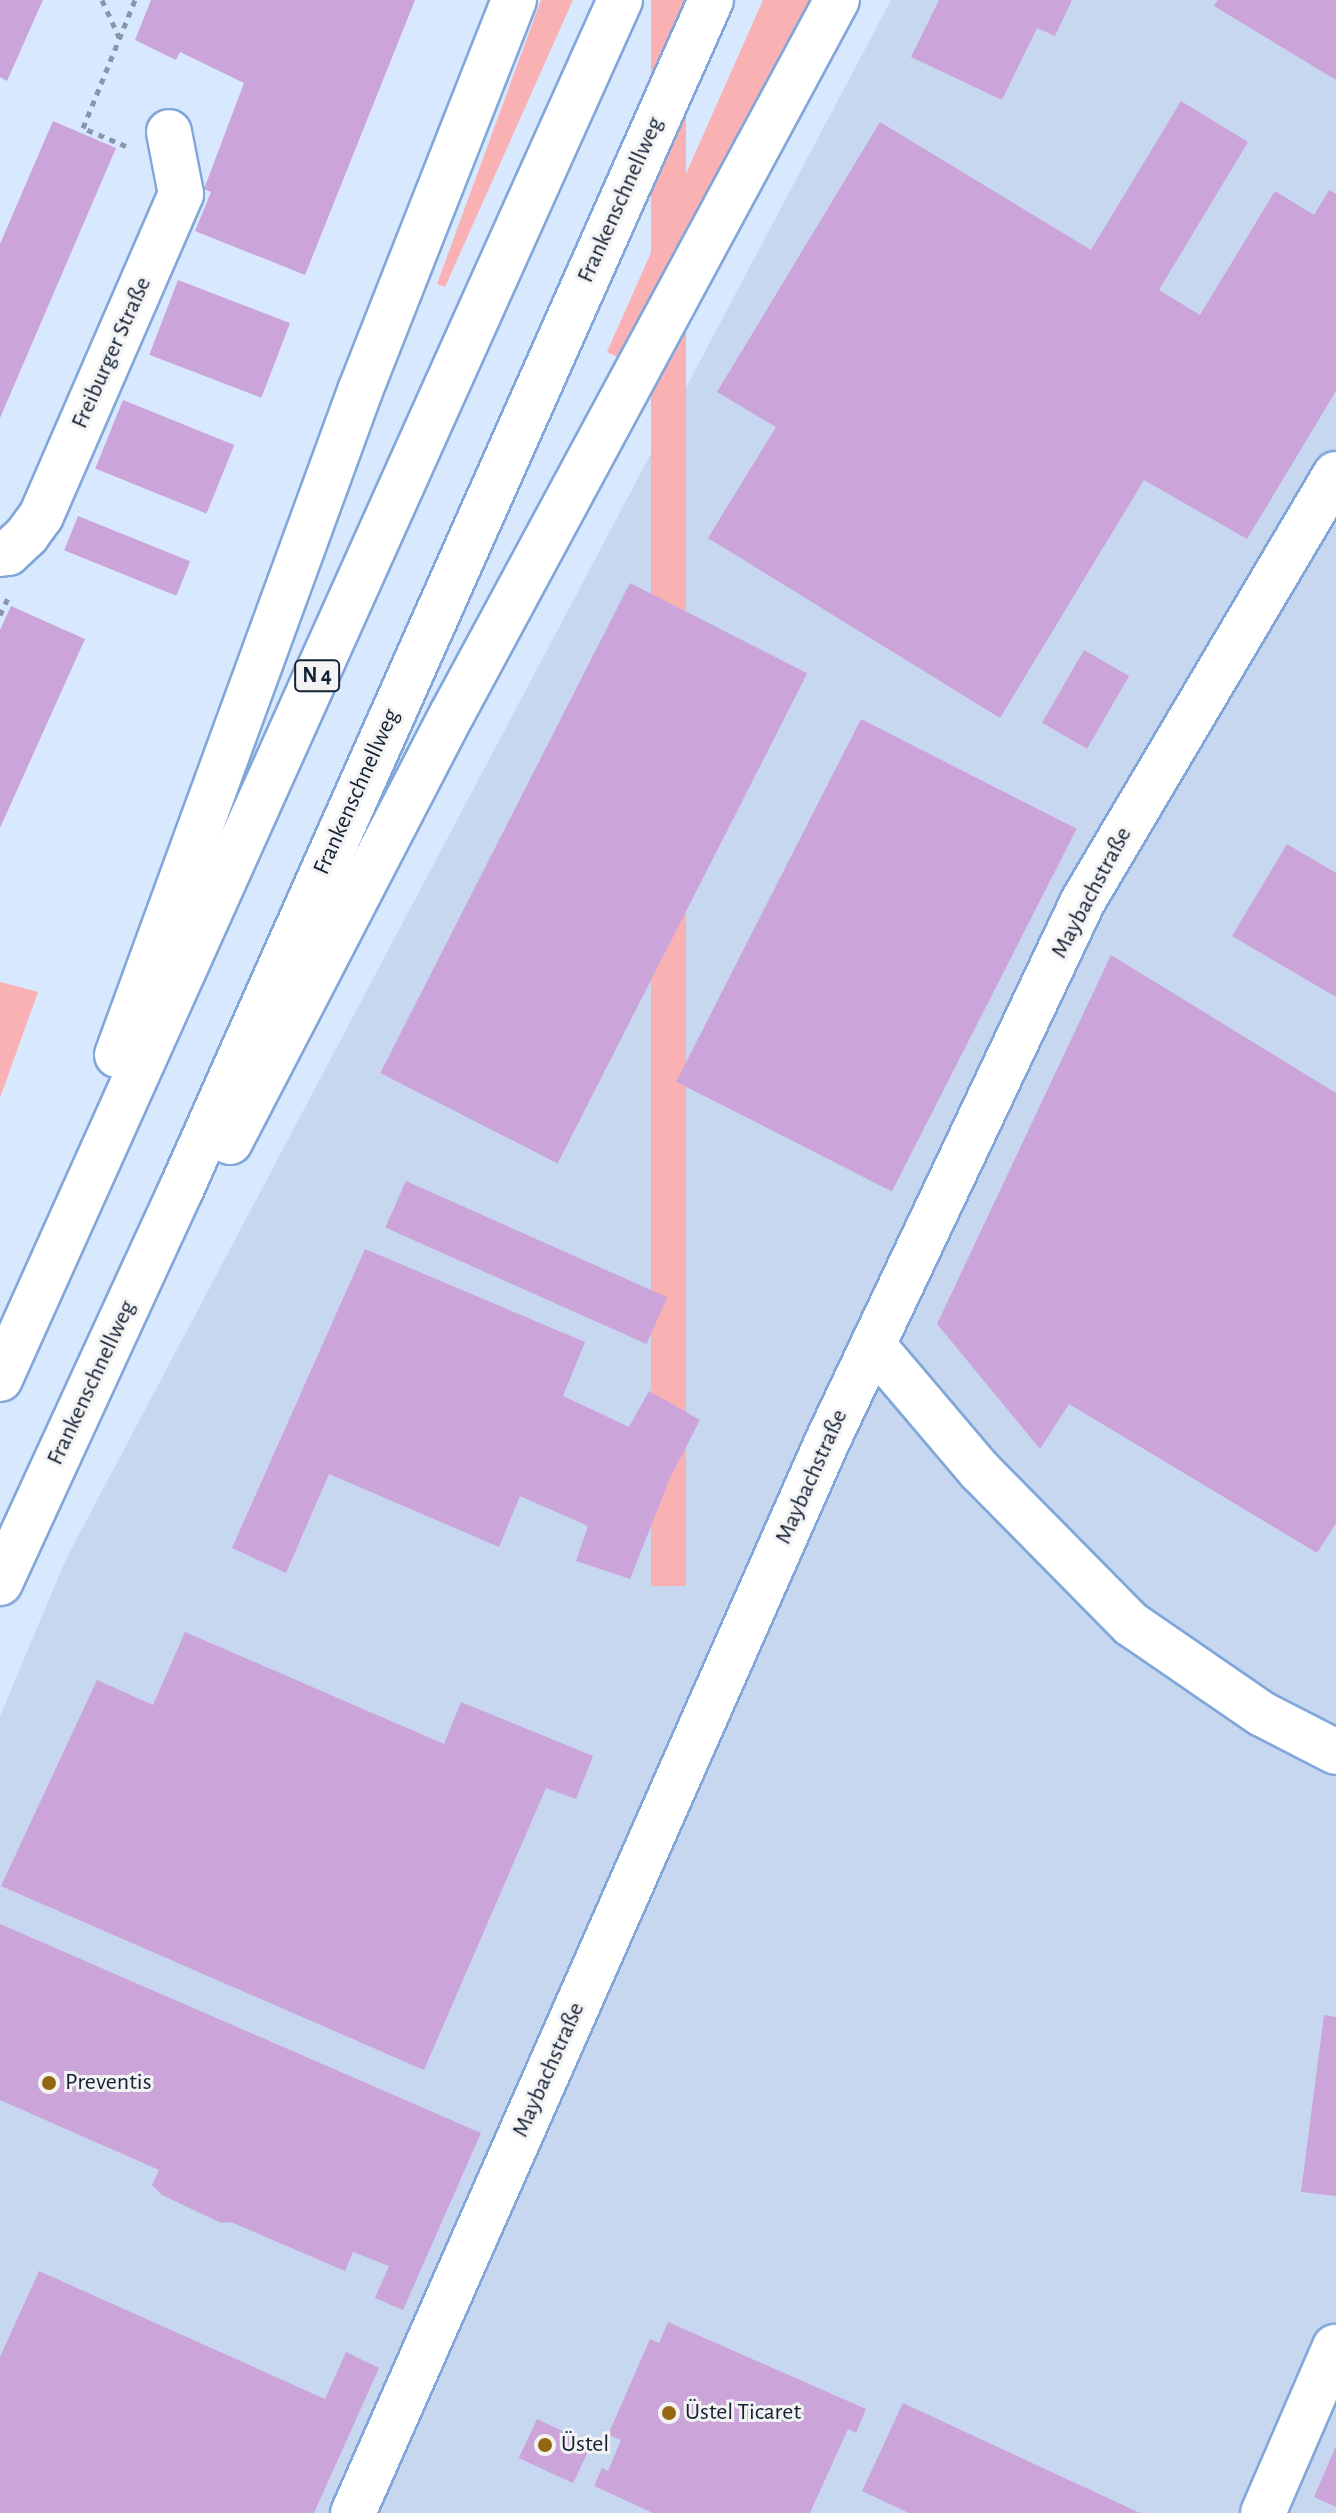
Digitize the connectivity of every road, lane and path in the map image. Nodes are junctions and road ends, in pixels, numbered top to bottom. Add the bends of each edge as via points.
1 (102, 0) edge
2 (135, 0) edge
3 (514, 0) edge
4 (620, 0) edge
5 (711, 0) edge
6 (837, 0) edge
7 (119, 38) junction
8 (169, 132) joint
9 (1336, 474) edge
10 (0, 554) edge
11 (873, 1345) junction
12 (108, 1351) junction
13 (6, 1365) edge
14 (0, 1583) edge
15 (1336, 1752) edge
16 (1335, 2347) edge
17 (353, 2513) edge
18 (1263, 2513) edge

1 - 7 path
2 - 7 path
3 - 13 main road via 360,391
4 - 13 main road, N 4
5 - 12 main road, Frankenschnellweg
6 - 12 main road via 452,714 251,1106
7 - 8 path via 83,128 123,147
8 - 10 main road, Freiburger Straße via 181,194 41,516 18,544
9 - 11 main road, Maybachstraße via 1083,901
11 - 15 main road via 980,1471 1131,1624 1262,1714
11 - 17 main road, Maybachstraße
12 - 14 main road, Frankenschnellweg
16 - 18 main road

